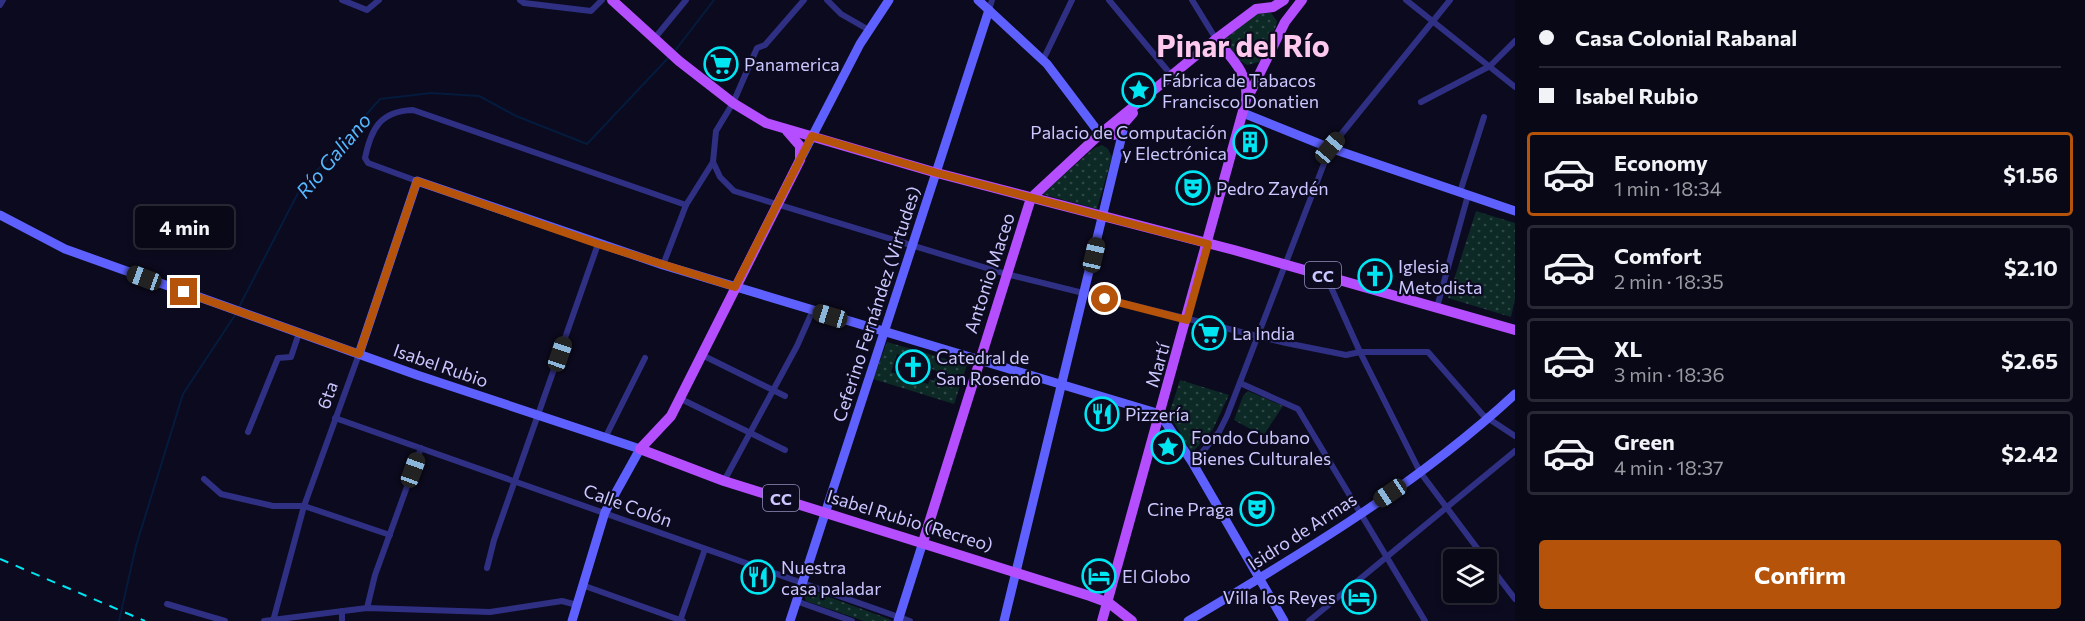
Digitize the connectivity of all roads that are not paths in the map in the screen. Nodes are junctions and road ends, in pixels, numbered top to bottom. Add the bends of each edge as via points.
1 (3, 0) edge
2 (342, 0) edge
3 (379, 0) edge
4 (520, 0) edge
5 (602, 0) edge
6 (612, 0) edge
7 (686, 0) edge
8 (804, 0) edge
9 (826, 0) edge
10 (890, 0) edge
11 (978, 0) edge
12 (992, 0) edge
13 (1072, 0) edge
14 (1109, 0) edge
15 (1192, 0) edge
16 (1284, 0) edge
17 (1302, 0) edge
18 (1406, 0) edge
19 (1450, 0) edge
20 (0, 5) edge
21 (1273, 7) junction
22 (989, 10) junction
23 (1433, 21) junction
24 (1285, 22) junction
25 (869, 30) junction
26 (654, 39) junction
27 (1216, 39) junction
28 (1515, 41) edge
29 (1043, 60) junction
30 (1490, 66) junction
31 (1260, 70) junction
32 (1243, 72) junction
33 (1172, 76) junction
34 (1515, 87) edge
35 (1246, 100) junction
36 (1421, 102) dead end
37 (733, 103) junction
38 (1138, 105) junction
39 (1243, 113) junction
40 (1484, 117) dead end
41 (1124, 127) junction
42 (785, 128) junction
43 (1100, 134) junction
44 (812, 136) junction
45 (1330, 148) junction
46 (800, 160) junction
47 (713, 162) junction
48 (937, 173) junction
49 (417, 181) junction
50 (1464, 194) junction
51 (1031, 198) junction
52 (686, 205) junction
53 (777, 206) junction
54 (1515, 211) edge
55 (0, 215) edge
56 (1103, 216) junction
57 (598, 244) junction
58 (1208, 244) junction
59 (913, 246) junction
60 (1284, 264) junction
61 (663, 265) junction
62 (1006, 274) junction
63 (1326, 276) junction
64 (735, 287) junction
65 (1084, 294) junction
66 (1437, 307) junction
67 (813, 310) junction
68 (1187, 320) junction
69 (1515, 330) edge
70 (299, 333) junction
71 (883, 333) junction
72 (1258, 336) junction
73 (1360, 352) junction
74 (359, 354) junction
75 (702, 355) junction
76 (645, 358) dead end
77 (979, 361) junction
78 (1240, 383) junction
79 (1062, 387) junction
80 (772, 389) junction
81 (1515, 394) edge
82 (785, 396) dead end
83 (681, 399) junction
84 (1160, 414) junction
85 (538, 415) junction
86 (335, 418) junction
87 (1488, 419) junction
88 (750, 430) junction
89 (248, 432) dead end
90 (1515, 436) edge
91 (605, 438) junction
92 (421, 448) junction
93 (640, 449) junction
94 (785, 450) dead end
95 (1515, 451) edge
96 (1193, 463) junction
97 (1420, 472) junction
98 (204, 479) dead end
99 (724, 481) junction
100 (515, 482) junction
101 (304, 506) junction
102 (1446, 507) junction
103 (825, 511) junction
104 (605, 512) junction
105 (1359, 513) junction
106 (390, 536) junction
107 (923, 542) junction
108 (705, 549) junction
109 (1478, 549) edge
110 (1387, 558) junction
111 (487, 568) dead end
112 (1017, 572) junction
113 (1497, 575) edge
114 (1258, 579) junction
115 (582, 585) junction
116 (802, 585) junction
117 (1515, 599) edge
118 (796, 601) junction
119 (1108, 603) junction
120 (167, 604) dead end
121 (577, 605) junction
122 (367, 608) junction
123 (342, 611) junction
124 (899, 619) edge
125 (273, 620) edge
126 (225, 621) edge
127 (264, 621) edge
128 (342, 621) edge
129 (572, 621) edge
130 (681, 621) edge
131 (790, 621) edge
132 (852, 621) edge
133 (910, 621) edge
134 (1004, 621) edge
135 (1102, 621) edge
136 (1106, 621) edge
137 (1132, 621) edge
138 (1188, 621) edge
139 (1284, 621) edge
140 (1309, 621) edge
141 (1425, 621) edge

1 - 20 street
2 - 3 street via 367,10
4 - 5 street via 591,11
6 - 26 main road, CC
7 - 26 street
8 - 37 street via 765,45 757,48
9 - 25 street
10 - 25 street
11 - 22 street
12 - 22 street, Ceferino Fernández (Virtudes)
13 - 29 street
14 - 33 street
15 - 27 street
16 - 21 main road, Antonio Maceo
17 - 24 main road
18 - 23 street
19 - 23 street
21 - 24 main road
21 - 27 main road, Antonio Maceo via 1256,9
22 - 29 street
22 - 48 street, Ceferino Fernández (Virtudes)
23 - 30 street
23 - 45 street
24 - 31 main road
25 - 44 street
26 - 37 main road, CC
27 - 32 main road
27 - 33 main road, Antonio Maceo
28 - 30 street
29 - 43 street
30 - 34 street
30 - 36 street
31 - 32 main road
31 - 35 main road
32 - 35 main road
33 - 38 main road, Antonio Maceo
35 - 39 main road, Martí
37 - 42 main road, CC via 766,123
37 - 47 street via 716,131
38 - 41 main road, Antonio Maceo
38 - 43 main road, Antonio Maceo
39 - 45 street
39 - 58 main road, Martí
40 - 50 street
41 - 43 main road, Antonio Maceo via 1114,135
41 - 56 street
42 - 44 main road, CC
42 - 46 main road via 800,146
43 - 51 main road, Antonio Maceo
44 - 46 street
44 - 48 main road, CC
45 - 50 street
45 - 60 street
46 - 53 main road
47 - 52 street
47 - 53 street via 720,177 734,191
48 - 51 main road, CC
48 - 59 street, Ceferino Fernández (Virtudes)
49 - 52 street via 368,163 365,158 381,119 396,111 413,111
49 - 57 street
49 - 74 street, 6ta
50 - 54 street
50 - 66 street
51 - 56 main road, CC
51 - 62 main road, Antonio Maceo
52 - 61 street
53 - 59 street
53 - 64 main road
55 - 70 street, Isabel Rubio via 65,249
56 - 58 main road, CC
56 - 65 street
57 - 61 street
57 - 85 street
58 - 60 main road, CC
58 - 68 main road, Martí
59 - 62 street
59 - 71 street, Ceferino Fernández (Virtudes)
60 - 63 main road, CC
60 - 72 street
61 - 64 street
62 - 65 street
62 - 77 main road, Antonio Maceo
63 - 66 main road, CC
63 - 73 street
64 - 67 street
64 - 75 main road
65 - 68 street
65 - 79 street
66 - 69 main road, CC
67 - 71 street
67 - 80 street
68 - 72 street
68 - 84 main road, Martí
70 - 74 street, Isabel Rubio
70 - 89 street via 291,357 278,358
71 - 77 street
71 - 103 street, Ceferino Fernández (Virtudes)
72 - 73 street via 1346,355
72 - 78 street
73 - 87 street via 1428,352
73 - 97 street
74 - 85 street, Isabel Rubio
74 - 86 street, 6ta
75 - 80 street
75 - 83 main road
76 - 91 street
77 - 79 street
77 - 107 main road, Antonio Maceo
78 - 96 street via 1219,432
78 - 105 street via 1298,409
79 - 84 street
79 - 112 street
80 - 82 street
80 - 88 street
81 - 87 street, Isidro de Armas
83 - 88 street
83 - 93 main road via 664,426
84 - 96 street
84 - 119 main road, Martí
85 - 91 street, Isabel Rubio
85 - 100 street
86 - 92 street, Calle Colón
86 - 101 street, 6ta
87 - 90 street
87 - 97 street, Isidro de Armas
88 - 94 street
88 - 99 street
91 - 93 street, Isabel Rubio
92 - 100 street, Calle Colón
92 - 106 street
93 - 99 main road, Isabel Rubio (Recreo) / CC
93 - 104 street
95 - 102 street
96 - 114 street
97 - 102 street
97 - 105 street, Isidro de Armas
98 - 101 street via 221,494 273,506
99 - 103 main road, Isabel Rubio (Recreo) / CC
100 - 104 street, Calle Colón
100 - 111 street
101 - 106 street
101 - 125 street, 6ta
102 - 109 street
102 - 110 street
103 - 107 main road, Isabel Rubio (Recreo) / CC
103 - 116 street, Ceferino Fernández (Virtudes)
104 - 108 street, Calle Colón
104 - 115 street
105 - 110 street
105 - 114 street, Isidro de Armas
106 - 122 street
107 - 112 main road, Isabel Rubio (Recreo) / CC
107 - 124 street, Antonio Maceo
108 - 116 street, Calle Colón
108 - 130 street
110 - 140 street
110 - 141 street
112 - 119 main road, Isabel Rubio (Recreo) / CC
112 - 134 street
113 - 117 street
114 - 138 street, Isidro de Armas
114 - 139 street
115 - 121 street
115 - 130 street
116 - 118 street, Ceferino Fernández (Virtudes)
116 - 124 street, Calle Colón
118 - 131 street
118 - 132 street
119 - 135 main road, Martí
119 - 136 main road, Martí
119 - 137 main road, Isabel Rubio (Recreo) / CC
120 - 126 street
121 - 122 street via 562,601 490,612
121 - 129 street
122 - 123 street
123 - 125 street
123 - 128 street
124 - 133 street, Calle Colón
125 - 127 street

